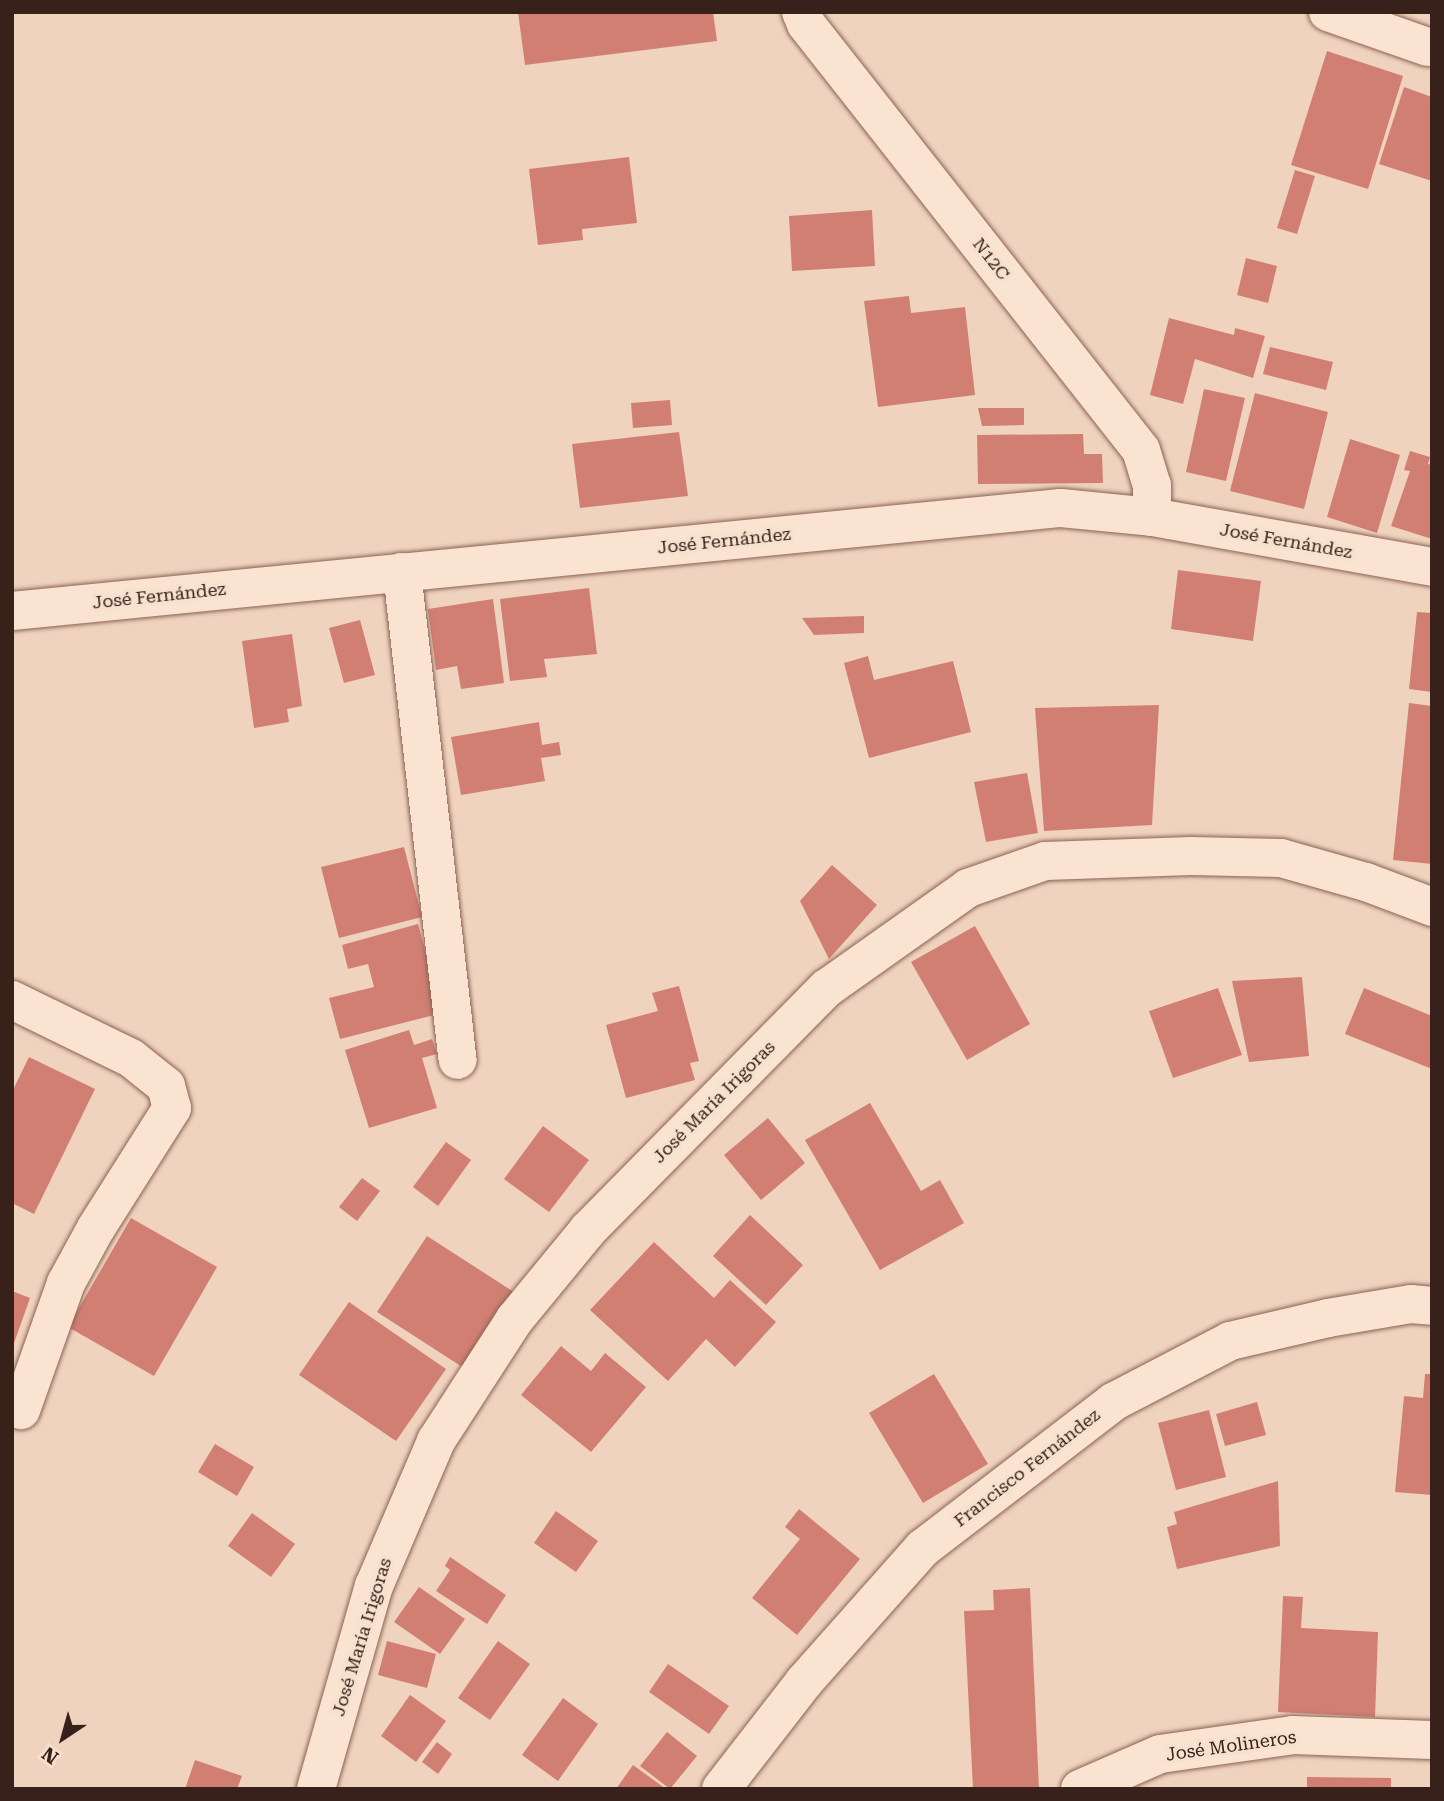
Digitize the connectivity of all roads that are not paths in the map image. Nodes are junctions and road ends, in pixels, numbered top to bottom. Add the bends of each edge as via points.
1 (801, 12) edge
2 (1328, 12) edge
3 (1428, 47) dead end
4 (1152, 517) junction
5 (1432, 567) edge
6 (402, 572) junction
7 (12, 611) edge
8 (1432, 907) edge
9 (12, 1000) edge
10 (458, 1060) dead end
11 (1432, 1306) edge
12 (21, 1410) dead end
13 (1432, 1740) edge
14 (316, 1789) edge
15 (720, 1789) edge
16 (1080, 1789) edge

1 - 4 street, N12C via 1141,450 1152,485
2 - 3 street
4 - 5 street, José Fernández
4 - 6 street, José Fernández via 1060,508
6 - 7 street, José Fernández
6 - 10 street
8 - 14 street, José María Irigoras via 1281,859 1191,856 1045,861 968,888 827,988 588,1230 515,1319 436,1441 374,1586
9 - 12 street via 131,1058 166,1086 172,1108 66,1283
11 - 15 street, Francisco Fernández via 1411,1304 1351,1314 1230,1341 1113,1402 923,1548 804,1682
13 - 16 street, José Molineros via 1293,1735 1160,1754

